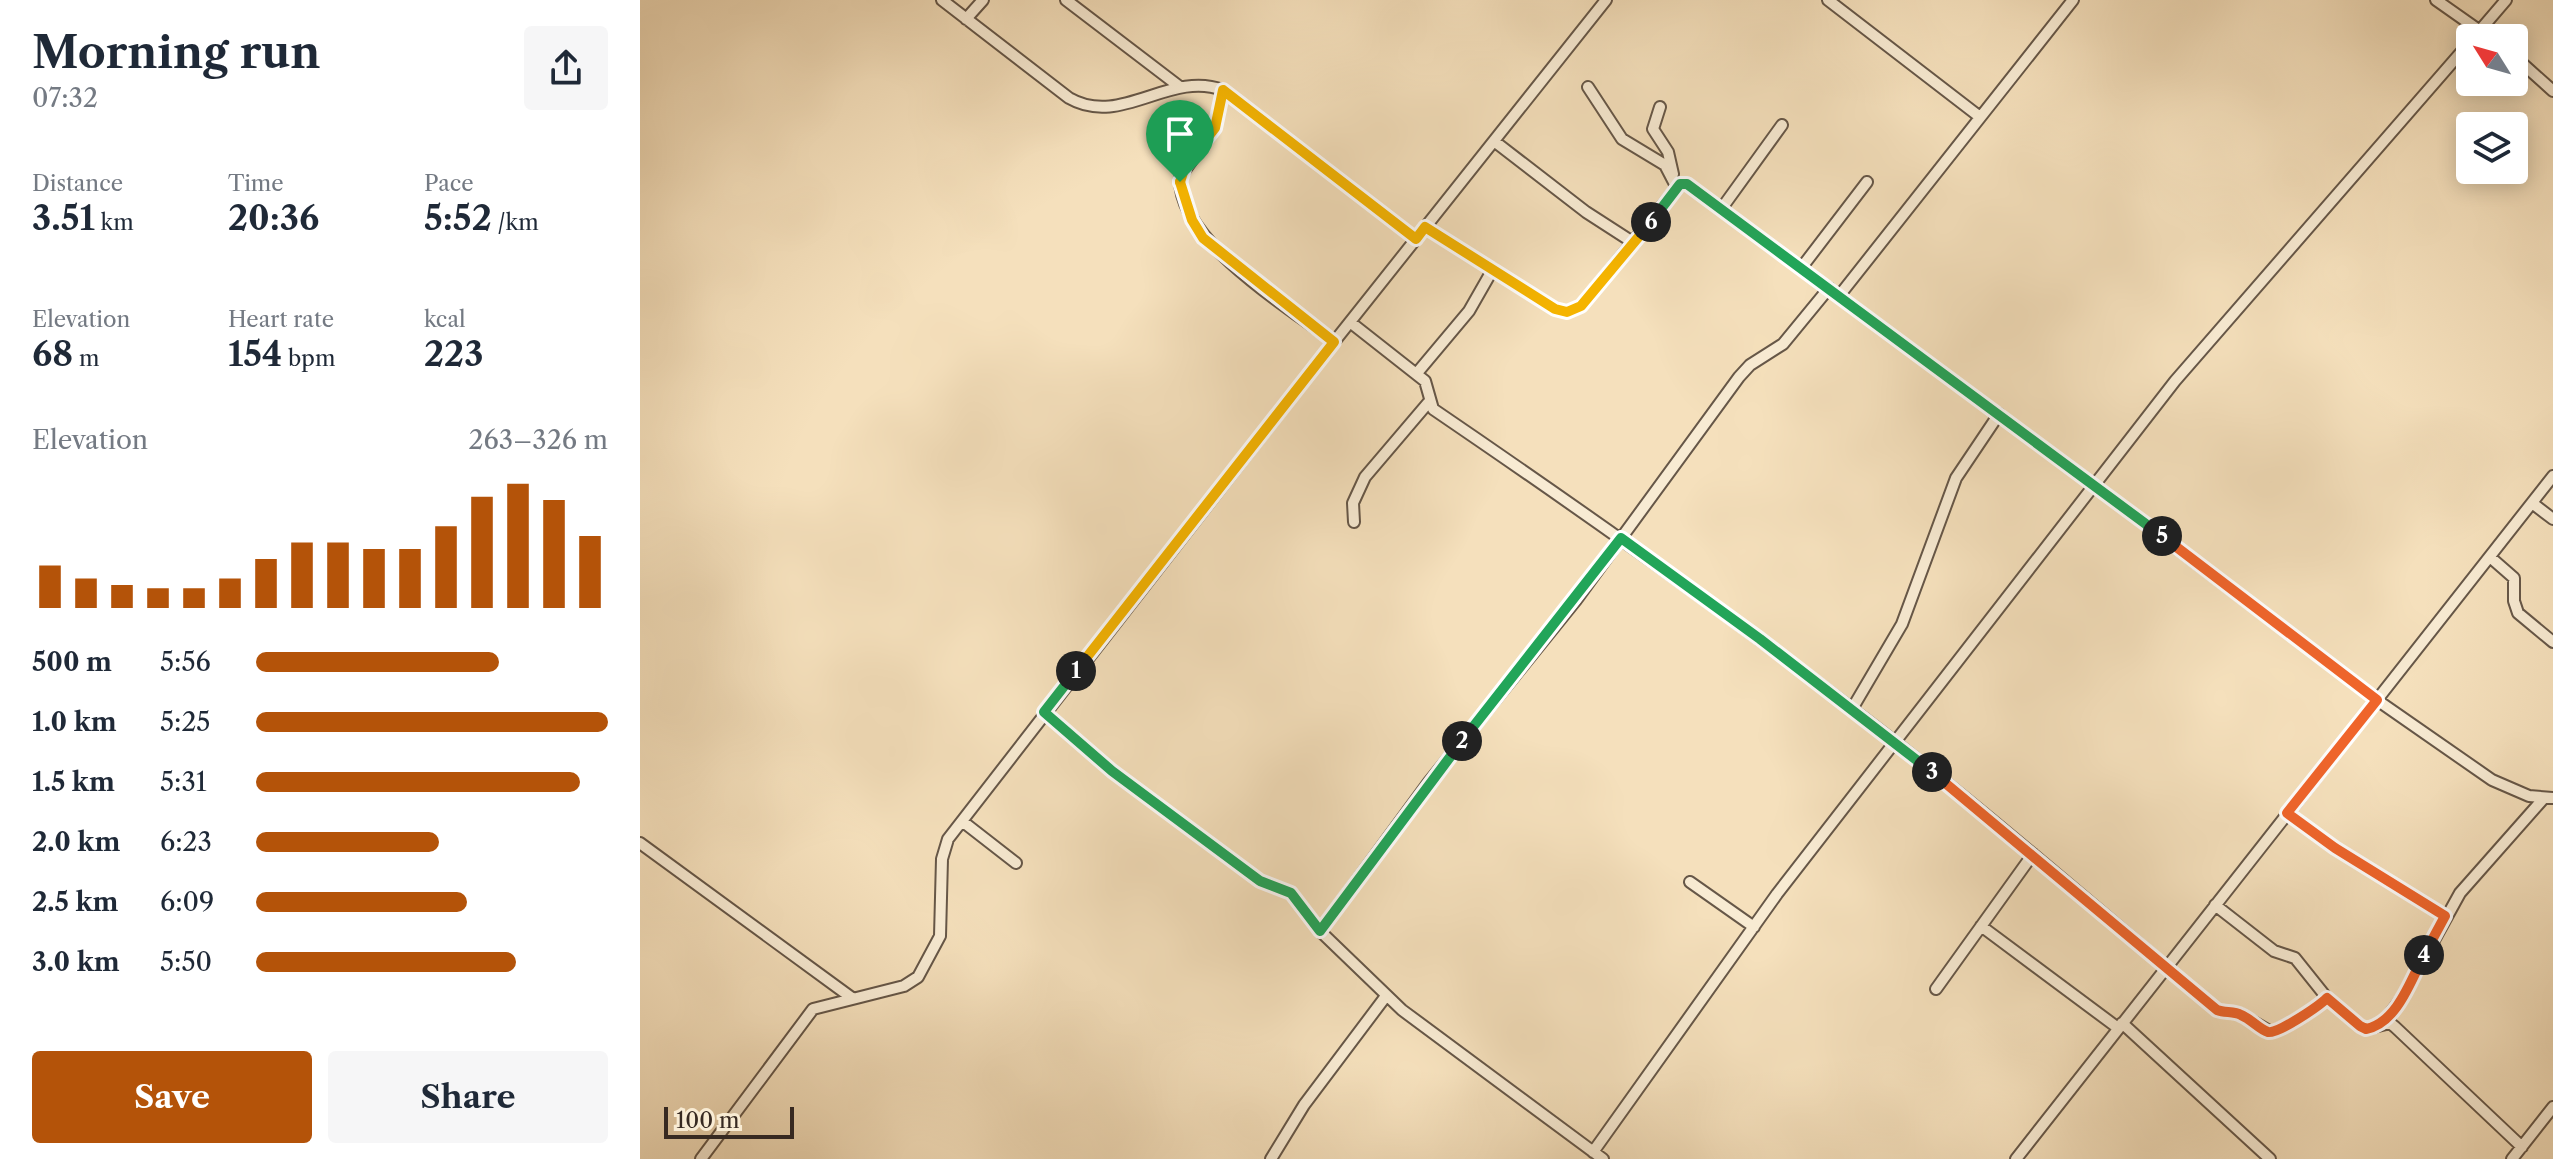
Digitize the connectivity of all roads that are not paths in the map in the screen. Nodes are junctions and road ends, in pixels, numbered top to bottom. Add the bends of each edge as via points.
1 (942, 0) edge
2 (983, 0) edge
3 (1066, 0) edge
4 (1606, 0) edge
5 (1828, 0) edge
6 (2073, 0) edge
7 (2436, 0) edge
8 (2506, 0) edge
9 (966, 19) junction
10 (2461, 24) edge
11 (2485, 24) edge
12 (2456, 58) edge
13 (2528, 69) edge
14 (1180, 87) junction
15 (1588, 87) dead end
16 (1223, 90) junction
17 (2553, 91) edge
18 (1660, 107) dead end
19 (1980, 117) junction
20 (1782, 125) dead end
21 (1494, 141) junction
22 (1673, 176) junction
23 (1867, 182) dead end
24 (1677, 188) junction
25 (1722, 208) junction
26 (1425, 227) junction
27 (1416, 239) junction
28 (1634, 243) junction
29 (1802, 267) junction
30 (1493, 269) junction
31 (1829, 288) junction
32 (1839, 296) junction
33 (1350, 322) junction
34 (1334, 342) junction
35 (1417, 373) junction
36 (1428, 403) junction
37 (1999, 414) junction
38 (2553, 476) edge
39 (2095, 486) junction
40 (2532, 503) junction
41 (2553, 519) edge
42 (1354, 522) dead end
43 (1621, 538) junction
44 (2490, 557) junction
45 (2553, 642) edge
46 (2377, 700) junction
47 (1852, 709) junction
48 (1044, 712) junction
49 (1897, 744) junction
50 (2548, 798) edge
51 (2287, 813) junction
52 (962, 821) junction
53 (640, 843) edge
54 (2033, 854) junction
55 (1016, 863) dead end
56 (1690, 882) dead end
57 (2215, 905) junction
58 (2445, 916) junction
59 (1981, 926) junction
60 (1754, 927) junction
61 (1320, 931) junction
62 (2165, 967) junction
63 (1936, 989) dead end
64 (1386, 996) junction
65 (852, 998) junction
66 (2327, 998) junction
67 (2383, 1023) junction
68 (2120, 1026) junction
69 (2553, 1107) edge
70 (2522, 1147) junction
71 (1593, 1152) junction
72 (701, 1159) edge
73 (1271, 1159) edge
74 (1603, 1159) edge
75 (2016, 1159) edge
76 (2270, 1159) edge
77 (2512, 1159) edge

1 - 9 street
2 - 9 street
3 - 14 street
4 - 21 street
5 - 19 street
6 - 19 street
7 - 10 street
8 - 11 street
9 - 14 street via 1086,107 1112,108
12 - 39 street via 2204,345
13 - 17 street
14 - 16 street
15 - 22 street via 1622,139 1665,165
16 - 27 street
16 - 34 street via 1215,128 1180,177 1192,220 1213,248
18 - 22 street via 1653,129 1668,152
19 - 32 street
20 - 25 street
21 - 26 street
21 - 28 street
22 - 24 street
23 - 29 street
24 - 25 street via 1687,184
24 - 28 street
25 - 29 street
26 - 27 street
26 - 30 street
27 - 33 street
28 - 30 street via 1581,306 1567,312
29 - 31 street
30 - 35 street via 1469,311
31 - 32 street
31 - 43 street via 1783,344 1744,371
32 - 37 street
33 - 34 street
33 - 35 street
34 - 48 street
35 - 36 street via 1428,384
36 - 42 street via 1365,477 1353,503
36 - 43 street
37 - 39 street
37 - 47 street via 1956,478 1902,624
38 - 40 street
39 - 46 street
39 - 49 street
40 - 41 street
40 - 44 street
43 - 47 street
43 - 61 street via 1429,782
44 - 45 street via 2514,578 2518,613
44 - 46 street
46 - 50 street via 2492,780
46 - 51 street
47 - 49 street
48 - 52 street
48 - 61 street via 1112,771 1260,881 1291,893
49 - 54 street
49 - 60 street
50 - 58 street via 2468,883
51 - 57 street
51 - 58 street
52 - 55 street
52 - 65 street via 942,851 942,925 927,965 904,986
53 - 65 street
54 - 59 street
54 - 62 street
56 - 60 street
57 - 62 street
57 - 66 street via 2274,951 2295,958
58 - 67 street
59 - 63 street
59 - 68 street
60 - 71 street
61 - 64 street
62 - 66 street via 2217,1010 2240,1014 2271,1032 2310,1014
62 - 68 street
64 - 71 street
64 - 73 street via 1304,1105
65 - 72 street via 820,1006 808,1015
66 - 67 street via 2366,1029
67 - 70 street via 2395,1027
68 - 75 street
68 - 76 street
69 - 70 street
70 - 77 street
71 - 74 street

